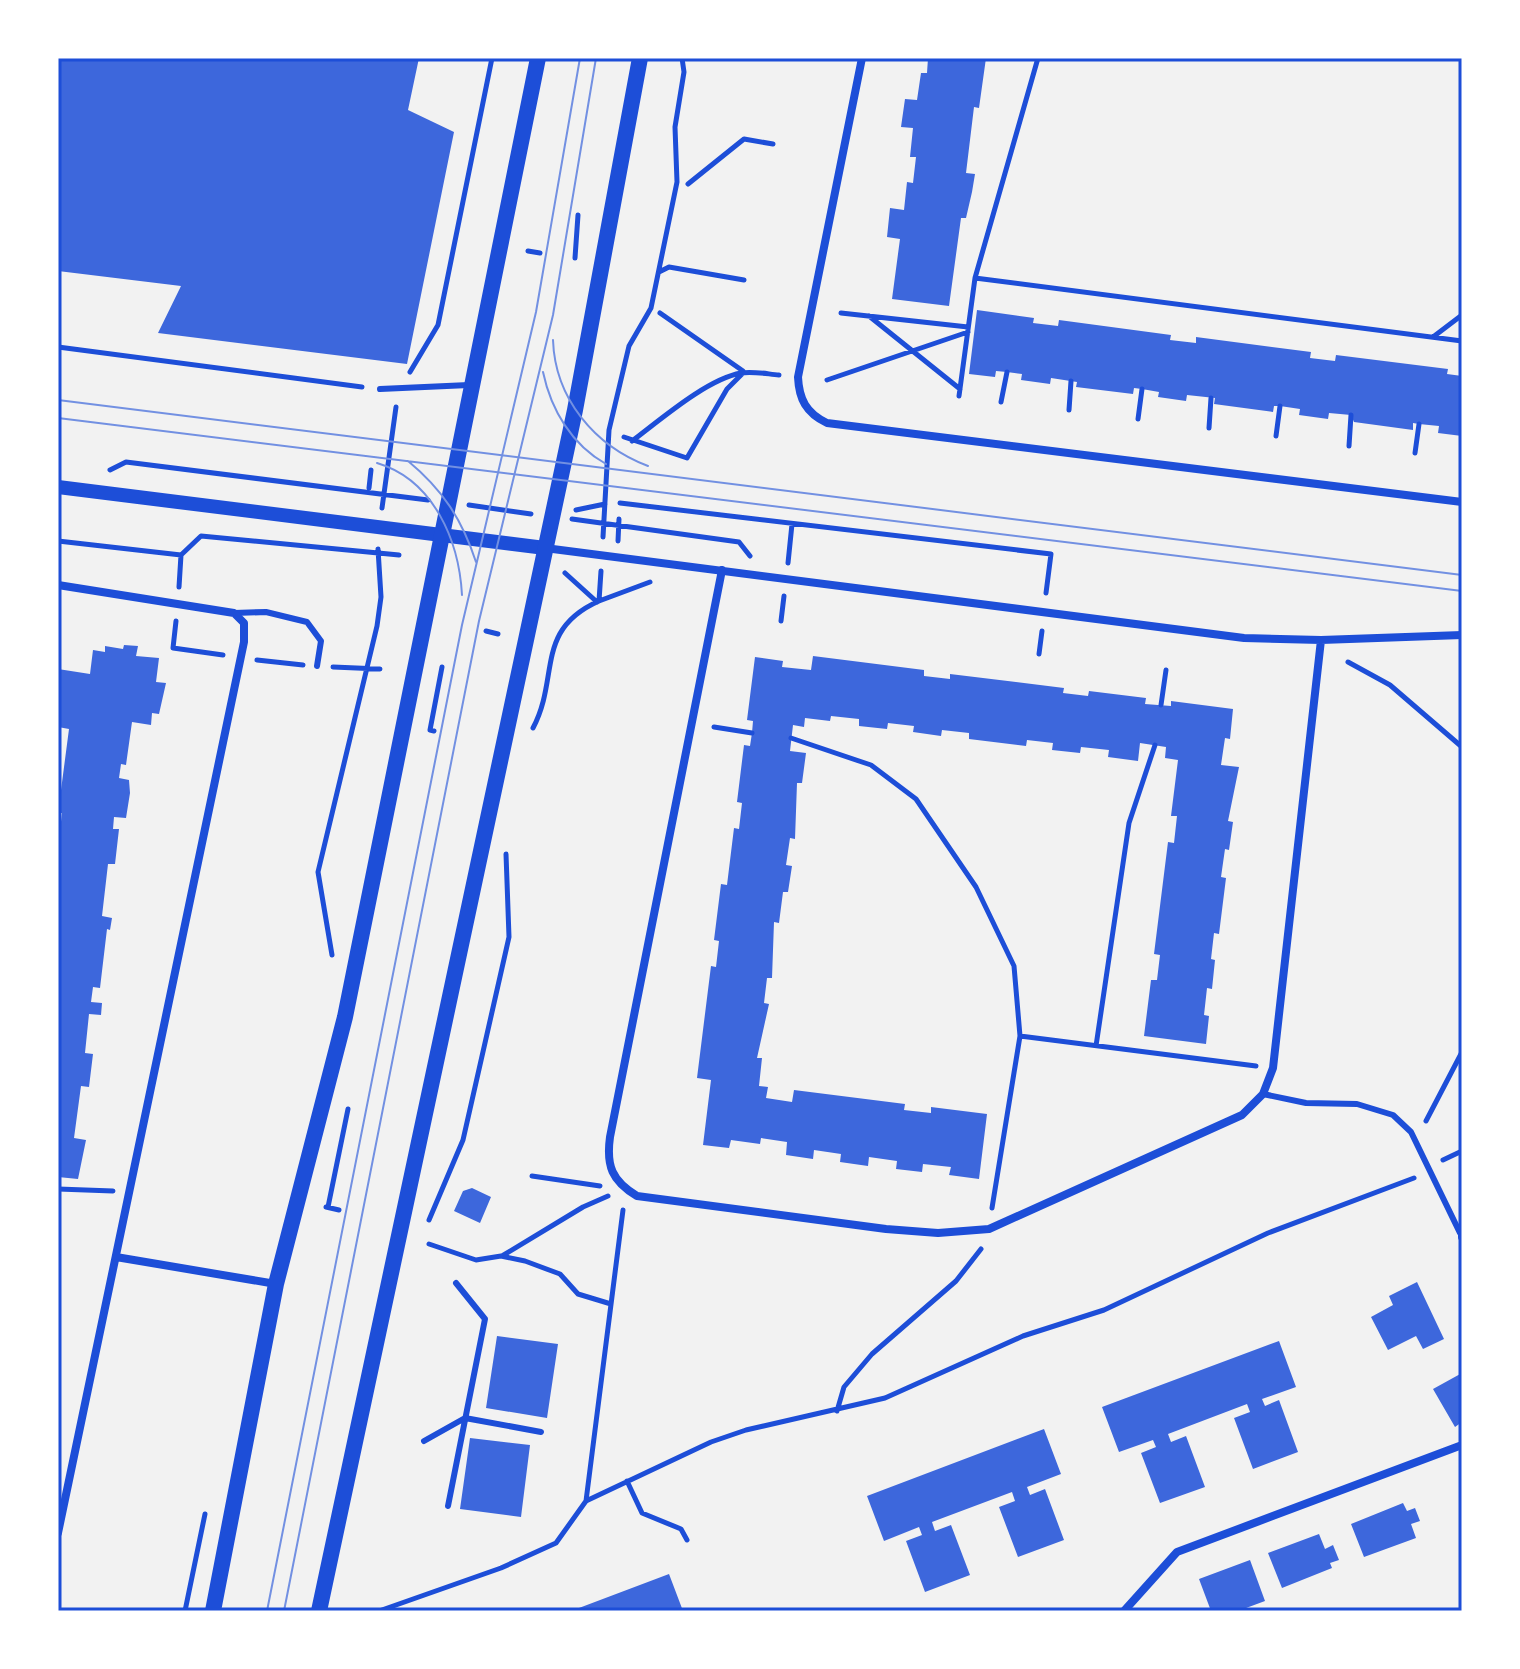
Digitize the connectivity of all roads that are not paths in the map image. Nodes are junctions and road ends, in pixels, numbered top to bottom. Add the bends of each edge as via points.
1 (538, 58) edge
2 (640, 58) edge
3 (862, 58) edge
4 (474, 385) junction
5 (380, 389) road end
6 (58, 487) edge
7 (1462, 502) edge
8 (443, 537) junction
9 (545, 548) junction
10 (722, 570) junction
11 (58, 585) edge
12 (234, 613) junction
13 (1462, 635) edge
14 (1321, 640) junction
15 (317, 666) road end
16 (1263, 1094) junction
17 (1461, 1234) edge
18 (116, 1257) junction
19 (456, 1283) dead end
20 (276, 1284) junction
21 (465, 1418) junction
22 (541, 1432) dead end
23 (424, 1441) dead end
24 (1462, 1445) edge
25 (448, 1506) dead end
26 (58, 1533) edge
27 (213, 1611) edge
28 (319, 1611) edge
29 (1124, 1611) edge

1 - 4 main road
2 - 9 main road
3 - 7 street via 798,377 805,408 827,423
4 - 5 lane
4 - 8 main road
6 - 8 street
8 - 9 street
8 - 20 main road via 345,1017
9 - 10 street
9 - 28 main road
10 - 14 street via 1244,638
10 - 16 street via 610,1137 609,1168 625,1189 637,1196 886,1229 989,1229 1242,1115
11 - 12 street
12 - 15 lane via 266,612 307,622 321,641
12 - 18 street via 244,623 241,658
13 - 14 street
14 - 16 street via 1273,1068
16 - 17 lane via 1306,1103 1377,1107 1393,1115 1411,1132
18 - 20 street
18 - 26 street
19 - 21 lane via 485,1319
20 - 27 main road
21 - 22 lane
21 - 23 lane
21 - 25 lane
24 - 29 street via 1177,1552

